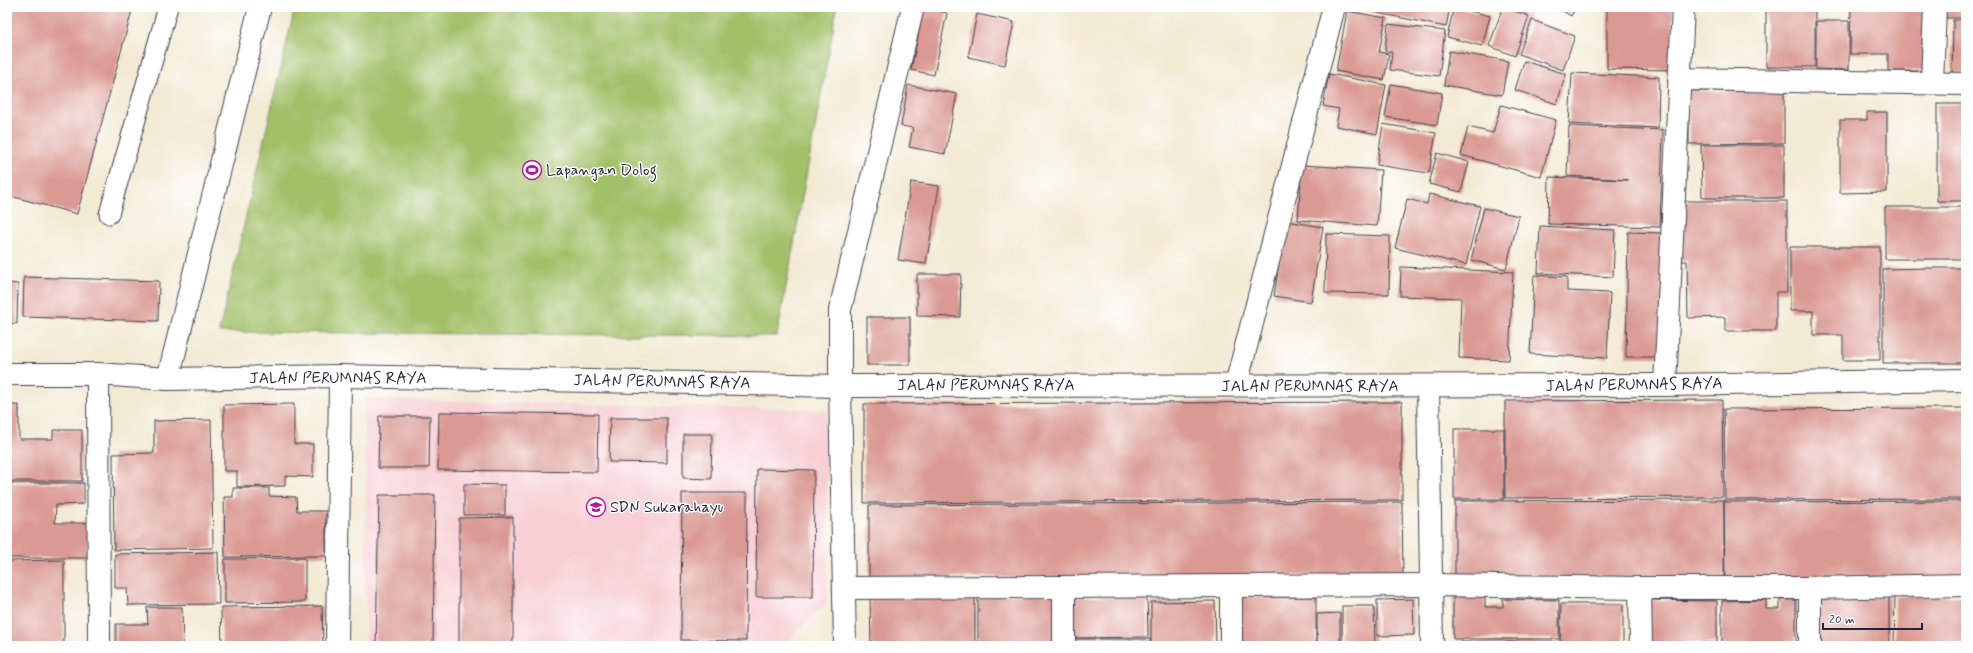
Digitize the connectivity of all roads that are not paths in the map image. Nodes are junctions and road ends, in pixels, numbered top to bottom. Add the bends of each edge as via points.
1 (168, 7) edge
2 (260, 7) edge
3 (913, 7) edge
4 (1334, 7) edge
5 (1683, 7) edge
6 (1935, 7) edge
7 (1679, 79) junction
8 (1932, 83) junction
9 (1966, 84) edge
10 (109, 214) dead end
11 (7, 374) edge
12 (98, 374) junction
13 (340, 376) junction
14 (168, 379) junction
15 (1966, 380) edge
16 (1236, 385) junction
17 (1665, 385) junction
18 (840, 386) junction
19 (1428, 386) junction
20 (1431, 585) junction
21 (1966, 585) edge
22 (1231, 586) junction
23 (1064, 587) junction
24 (844, 588) junction
25 (1640, 588) junction
26 (1810, 588) junction
27 (99, 646) edge
28 (337, 646) edge
29 (845, 646) edge
30 (1064, 646) edge
31 (1231, 646) edge
32 (1432, 646) edge
33 (1641, 646) edge
34 (1810, 646) edge

1 - 10 lane
2 - 14 street
3 - 18 street via 840,310
4 - 16 street
5 - 7 street
6 - 8 street
7 - 8 street
7 - 17 street
8 - 9 street
11 - 12 street, JALAN PERUMNAS RAYA
12 - 14 street, JALAN PERUMNAS RAYA
12 - 27 street
13 - 14 street, JALAN PERUMNAS RAYA
13 - 18 street, JALAN PERUMNAS RAYA
13 - 28 street
15 - 17 street, JALAN PERUMNAS RAYA
16 - 18 street, JALAN PERUMNAS RAYA
16 - 19 street, JALAN PERUMNAS RAYA
17 - 19 street, JALAN PERUMNAS RAYA
18 - 24 street
19 - 20 street
20 - 22 street
20 - 25 street
20 - 32 street
21 - 26 street
22 - 23 street
22 - 31 street
23 - 24 street
23 - 30 street
24 - 29 street
25 - 26 street
25 - 33 street
26 - 34 street

